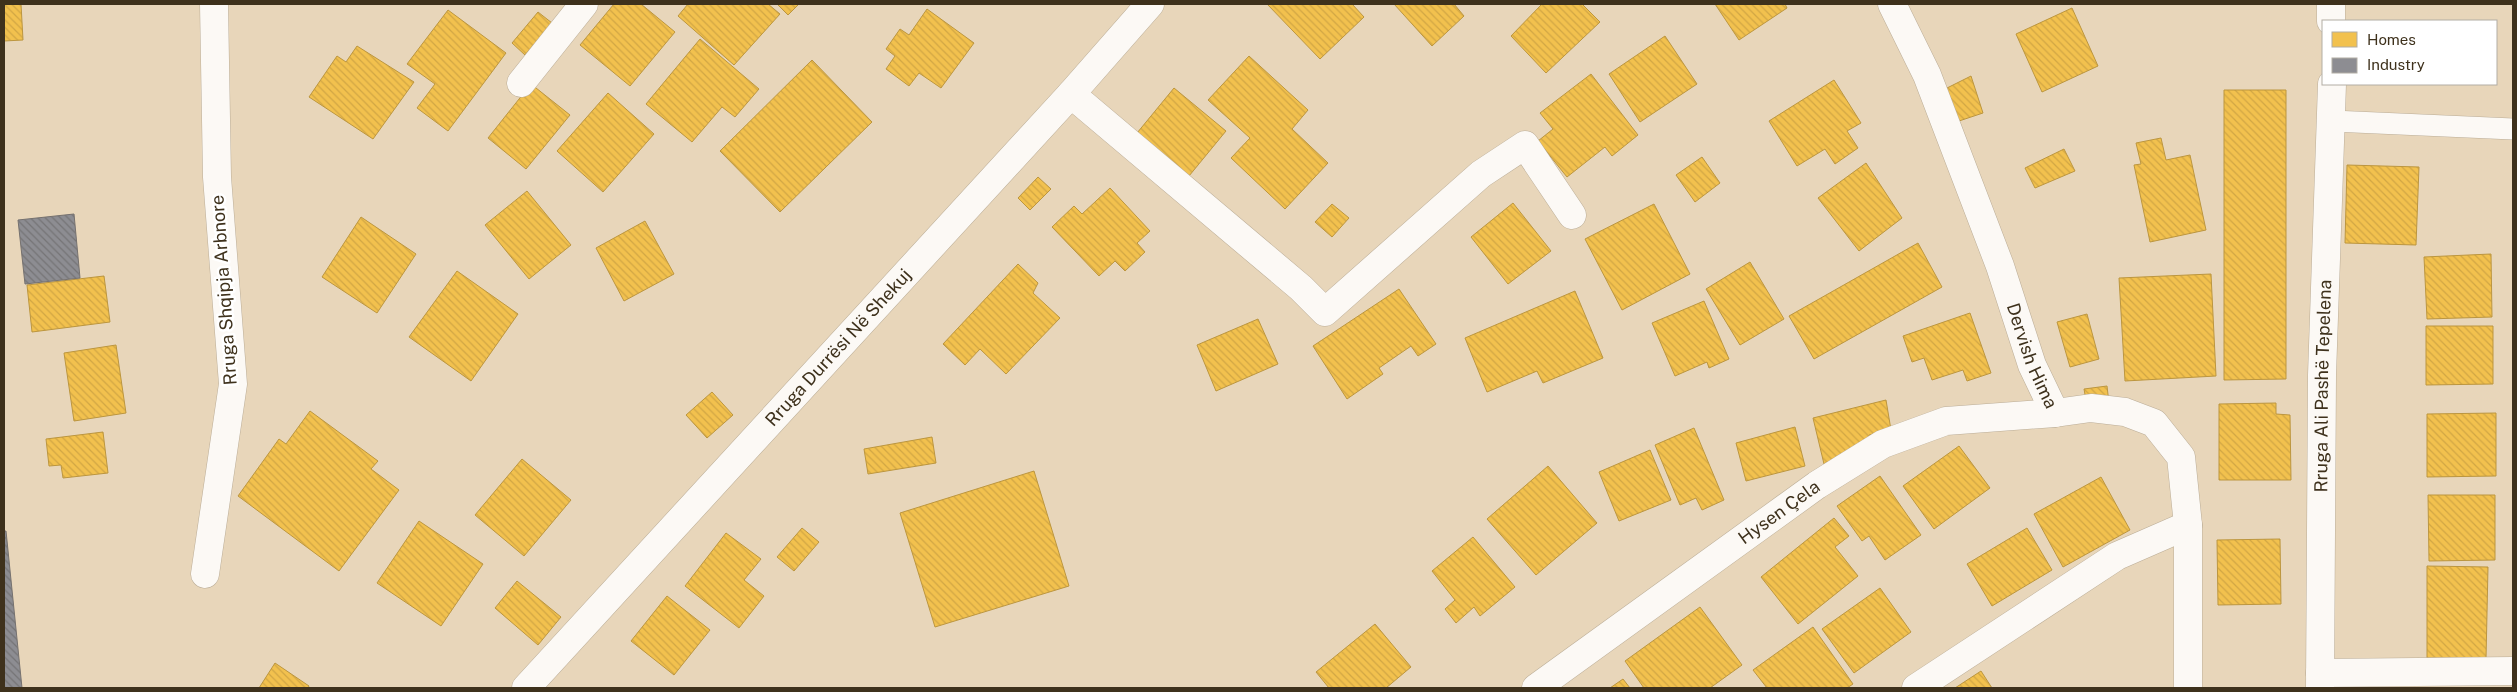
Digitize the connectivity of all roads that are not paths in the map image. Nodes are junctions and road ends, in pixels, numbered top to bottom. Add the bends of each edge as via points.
1 (214, 4) edge
2 (584, 4) edge
3 (1150, 4) edge
4 (1892, 4) edge
5 (2331, 4) edge
6 (2331, 20) edge
7 (521, 83) dead end
8 (2332, 85) edge
9 (1071, 94) junction
10 (2332, 121) junction
11 (2513, 129) edge
12 (1572, 215) dead end
13 (2055, 413) junction
14 (2188, 525) junction
15 (205, 574) dead end
16 (2513, 671) edge
17 (2320, 681) edge
18 (526, 688) edge
19 (1536, 688) edge
20 (1916, 688) edge
21 (2188, 688) edge

1 - 15 street, Rruga Shqipja Arbnore via 217,177 233,384
2 - 7 street
3 - 9 street, Rruga Durrësi Në Shekuj
4 - 13 street, Dervish Hima via 1926,75 2000,266 2032,365
5 - 6 street
8 - 10 street, Rruga Ali Pashë Tepelena
9 - 12 street via 1301,288 1325,312 1481,174 1524,145
9 - 18 street, Rruga Durrësi Në Shekuj
10 - 11 lane
10 - 17 street, Rruga Ali Pashë Tepelena via 2322,375
13 - 14 street, Dervish Hima via 2091,408 2125,412 2154,423 2180,457
13 - 19 street, Hysen Çela via 1946,421 1883,444 1817,485
14 - 20 street via 2117,556
14 - 21 street, Dervish Hima
16 - 17 street

